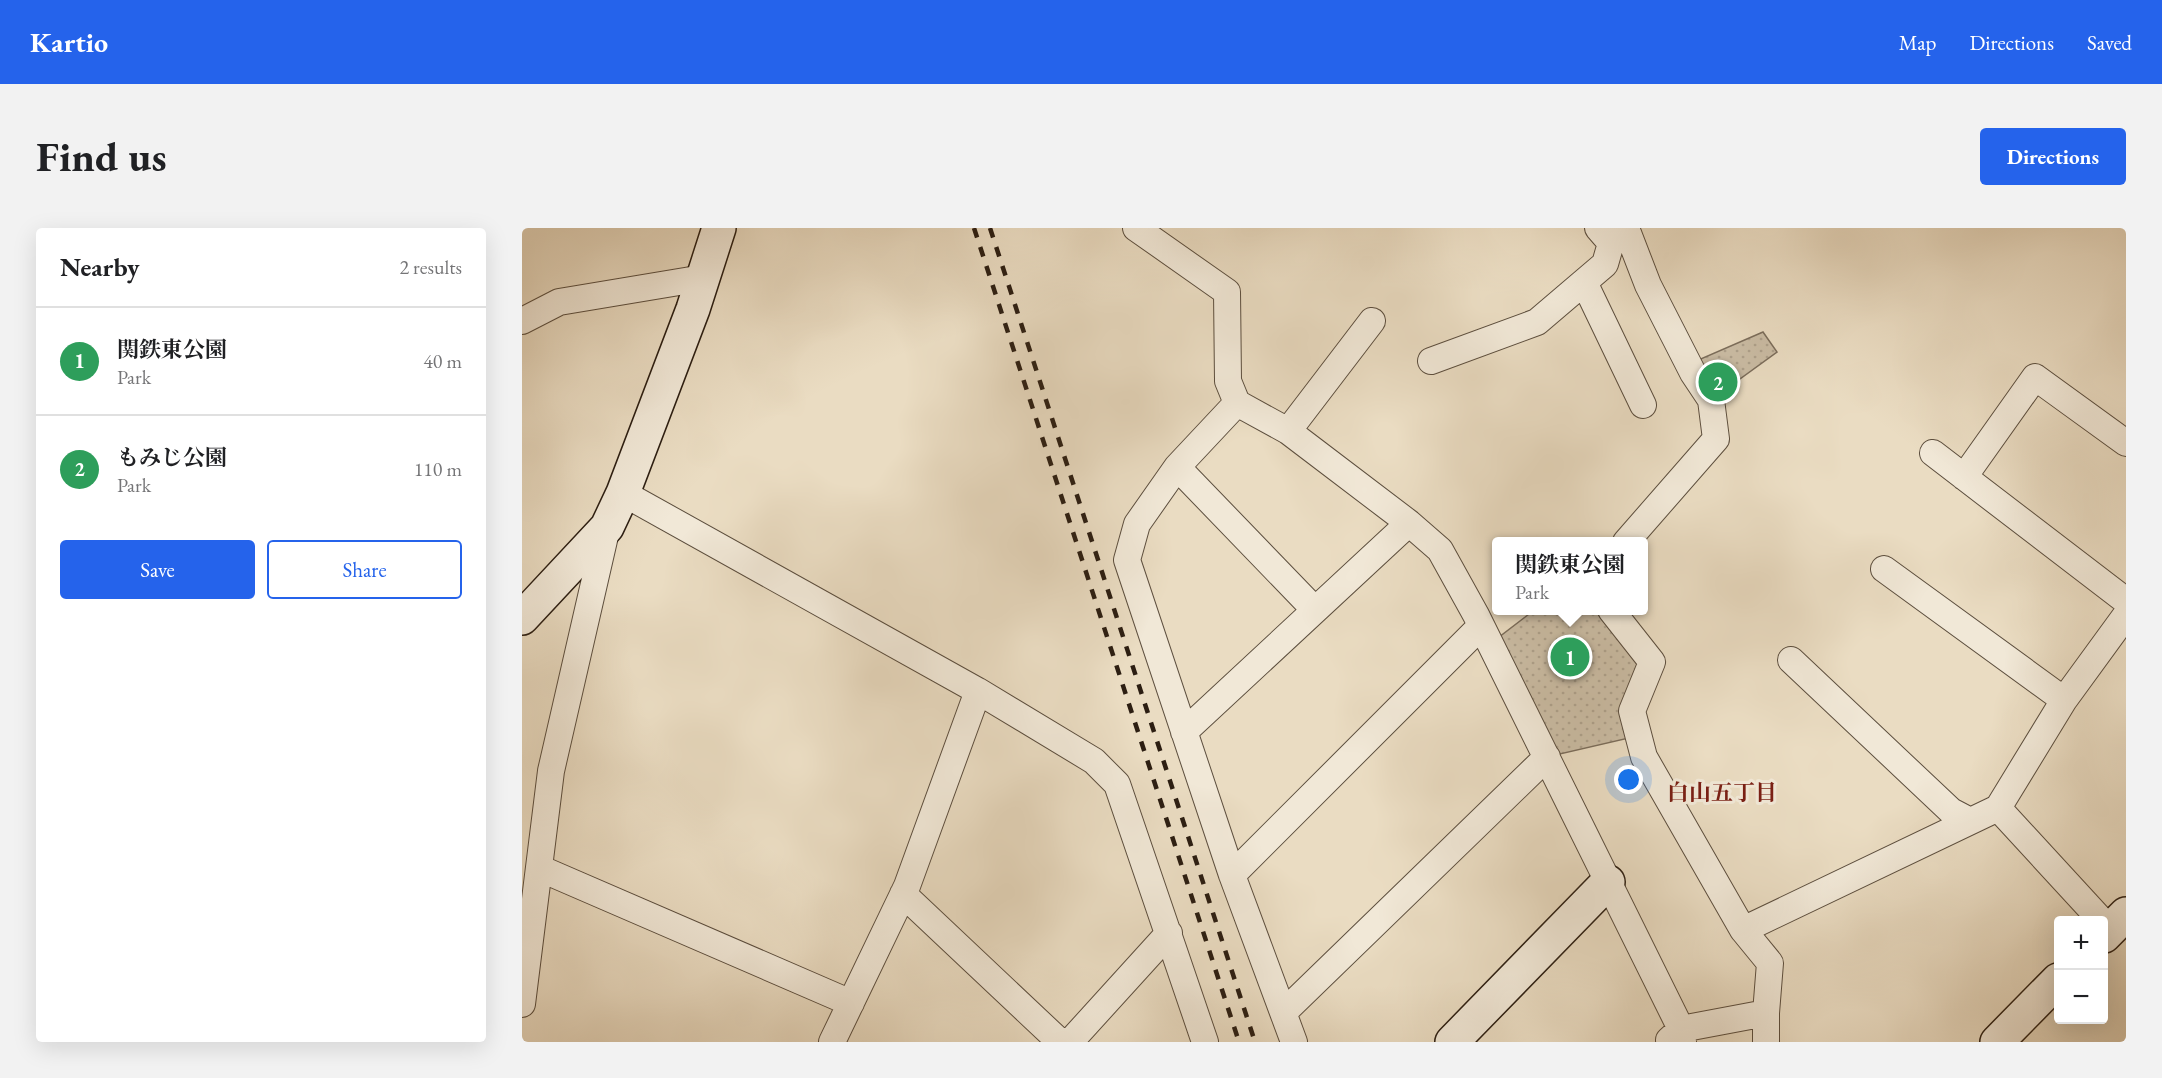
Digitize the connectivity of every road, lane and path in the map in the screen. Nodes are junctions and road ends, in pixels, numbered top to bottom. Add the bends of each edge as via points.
1 (719, 228) edge
2 (1598, 228) edge
3 (1626, 228) edge
4 (1147, 231) edge
5 (703, 278) junction
6 (1584, 282) junction
7 (524, 318) edge
8 (1372, 321) dead end
9 (1431, 361) dead end
10 (1238, 403) junction
11 (1643, 405) dead end
12 (1288, 431) junction
13 (2126, 443) edge
14 (1933, 453) dead end
15 (1177, 467) junction
16 (1964, 477) junction
17 (623, 493) junction
18 (1409, 523) junction
19 (607, 527) junction
20 (1630, 537) edge
21 (1884, 569) dead end
22 (2126, 601) edge
23 (1314, 610) junction
24 (1615, 615) edge
25 (2126, 615) edge
26 (522, 618) edge
27 (1481, 626) junction
28 (1791, 660) dead end
29 (978, 691) junction
30 (2064, 700) junction
31 (1184, 732) junction
32 (1547, 757) junction
33 (1998, 808) junction
34 (1970, 821) junction
35 (539, 868) junction
36 (1232, 875) junction
37 (1608, 882) junction
38 (903, 894) junction
39 (2113, 924) edge
40 (1743, 930) junction
41 (1169, 933) junction
42 (2054, 984) edge
43 (851, 1003) junction
44 (522, 1004) edge
45 (1284, 1012) junction
46 (1766, 1013) junction
47 (1677, 1038) edge
48 (832, 1042) edge
49 (1060, 1042) edge
50 (1070, 1042) edge
51 (1205, 1042) edge
52 (1294, 1042) edge
53 (1452, 1042) edge
54 (1766, 1042) edge
55 (1996, 1042) edge

1 - 5 street
2 - 6 street via 1611,243 1605,264
3 - 20 street via 1648,285 1711,400 1716,439
4 - 10 street via 1227,292 1228,381
5 - 7 street via 559,302
5 - 17 street
6 - 9 street via 1537,322
6 - 11 street
8 - 12 street
10 - 12 street
10 - 15 street
12 - 18 street
13 - 16 street via 2035,377
14 - 16 street
15 - 23 street
15 - 31 street via 1137,524 1127,560
16 - 22 street
17 - 19 street
17 - 29 street
18 - 23 street
18 - 27 street via 1440,550
19 - 26 street
19 - 35 street via 551,771
21 - 30 street
23 - 31 street
24 - 40 street via 1652,662 1632,711 1644,757
25 - 30 street
27 - 32 street
27 - 36 street
28 - 34 street via 1951,811
29 - 38 street
29 - 41 street via 1094,761 1118,784
30 - 33 street
31 - 36 street
32 - 37 street
32 - 45 street
33 - 34 street
33 - 39 street
34 - 40 street
35 - 43 street
35 - 44 street
36 - 45 street
37 - 47 street
37 - 53 street
38 - 43 street
38 - 49 street
40 - 46 street via 1770,963
41 - 50 street
41 - 51 street
42 - 55 street
43 - 48 street
45 - 52 street
46 - 47 street
46 - 54 street

